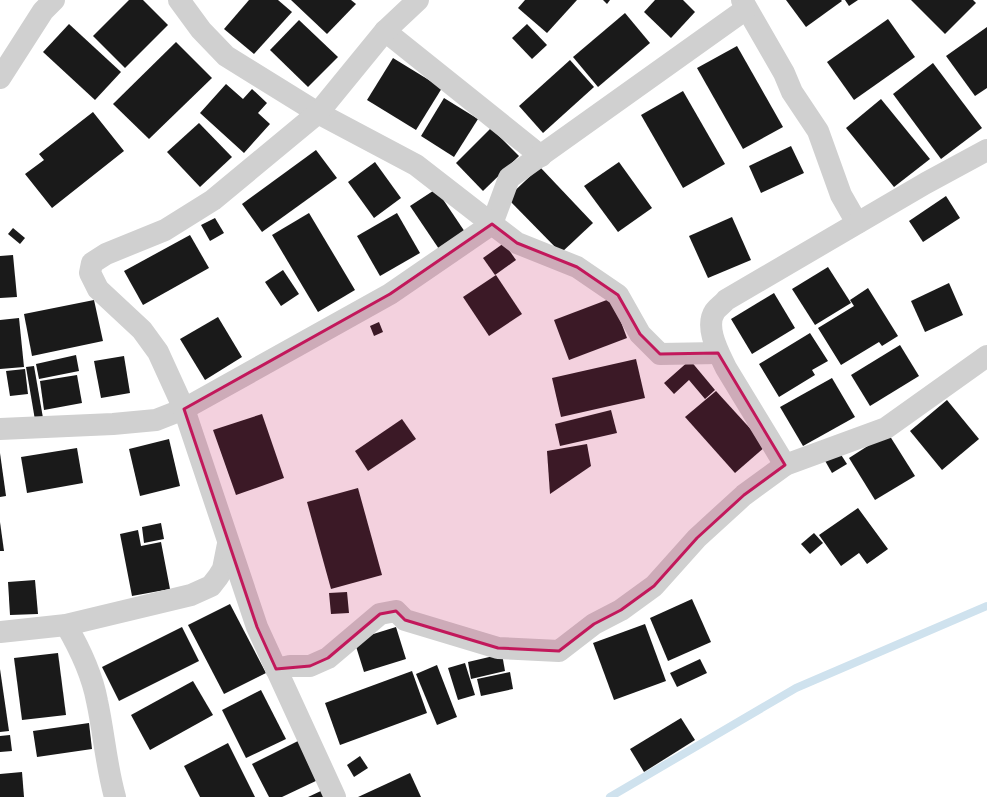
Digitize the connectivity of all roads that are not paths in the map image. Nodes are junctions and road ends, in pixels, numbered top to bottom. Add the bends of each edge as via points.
1 (54, 0) edge
2 (179, 0) edge
3 (418, 0) edge
4 (744, 5) edge
5 (386, 31) junction
6 (0, 78) edge
7 (318, 113) junction
8 (987, 150) edge
9 (541, 156) junction
10 (857, 223) junction
11 (492, 224) junction
12 (718, 353) junction
13 (987, 356) edge
14 (184, 409) junction
15 (0, 429) edge
16 (785, 465) junction
17 (228, 544) junction
18 (66, 625) junction
19 (0, 632) edge
20 (276, 669) junction
21 (115, 797) edge
22 (335, 797) edge

1 - 6 street
2 - 7 street via 201,30 226,56
3 - 5 street
4 - 9 street
4 - 10 street via 784,73 792,92 818,131 841,195
5 - 7 street
5 - 9 street
7 - 11 street via 416,165
7 - 14 street via 213,200 166,230 106,254 92,263 90,273 98,289 142,330 158,352
8 - 10 street
9 - 11 street via 509,178
10 - 12 street via 726,300 714,312 712,322 713,341
11 - 12 street via 517,243 577,267 618,295 640,334 660,354
11 - 14 street via 390,294
12 - 16 street
13 - 16 street via 886,428
14 - 15 street via 156,420
14 - 17 street
16 - 20 street via 744,495 697,538 654,586 621,610 594,624 559,651 498,648 405,620 396,611 380,614 328,658 310,666
17 - 18 street via 223,569 211,586 191,595
17 - 20 street via 257,627
18 - 19 street
18 - 21 street via 82,654 97,700 108,773
20 - 22 street

